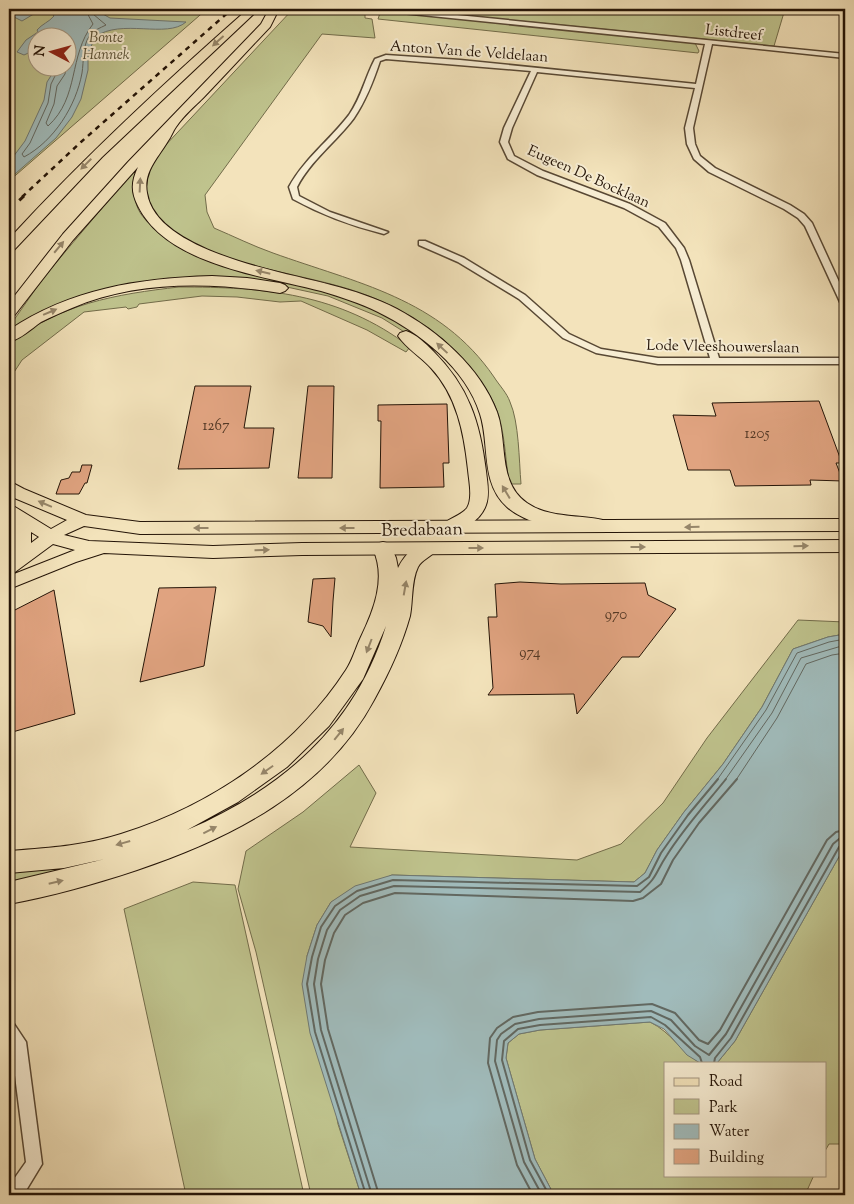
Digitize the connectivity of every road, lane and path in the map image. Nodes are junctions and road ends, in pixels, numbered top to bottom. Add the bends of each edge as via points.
1 (254, 9) edge
2 (382, 9) edge
3 (274, 12) edge
4 (709, 42) junction
5 (843, 56) edge
6 (845, 64) edge
7 (535, 69) junction
8 (700, 86) junction
9 (170, 126) junction
10 (83, 201) dead end
11 (384, 232) dead end
12 (422, 243) dead end
13 (9, 247) edge
14 (841, 284) edge
15 (845, 304) edge
16 (9, 313) edge
17 (9, 337) edge
18 (715, 361) junction
19 (845, 361) edge
20 (9, 486) edge
21 (14, 515) edge
22 (83, 520) junction
23 (845, 525) edge
24 (600, 526) junction
25 (302, 528) junction
26 (448, 528) junction
27 (59, 540) junction
28 (845, 546) edge
29 (427, 548) junction
30 (109, 549) junction
31 (302, 549) junction
32 (383, 549) junction
33 (10, 574) edge
34 (9, 862) edge
35 (9, 893) edge
36 (9, 1029) edge
37 (9, 1188) edge

1 -> 13 highway via 93,157
2 - 4 street, Listdreef
3 - 9 highway via 266,25
3 - 10 highway via 161,120
4 - 5 street, Listdreef
4 - 8 street
5 - 6 street
7 - 8 street, Anton Van de Veldelaan
7 - 11 street, Anton Van de Veldelaan via 386,57 377,60 364,97 350,118 301,172 293,187 296,197 316,210
7 - 18 street, Eugeen De Bocklaan via 504,142 511,156 540,173 627,206 662,225 685,260
8 - 14 street via 689,136 697,157 712,170 801,216
16 -> 9 highway via 97,202
24 -> 9 highway via 532,514 510,499 499,480 488,413 474,385 464,369 423,332 388,310 350,295 200,253 158,228 139,196 140,178 145,162 167,135
12 - 18 street, Lode Vleeshouwerslaan via 460,260 522,297 566,336 599,351 658,361
14 - 15 street
17 -> 26 highway via 34,318 94,295 135,286 243,283 312,294 349,306 401,332 424,350 444,370 456,390 475,446 479,500 473,512
18 - 19 street, Lode Vleeshouwerslaan
22 -> 20 main road, Bredabaan via 18,493
21 - 27 main road, Bredabaan
21 - 33 main road via 24,541
25 -> 22 main road, Bredabaan via 140,528
22 - 27 main road
23 -> 24 main road, Bredabaan
24 - 26 main road, Bredabaan
26 -> 25 main road, Bredabaan
25 - 31 main road via 290,539 295,547
27 - 30 main road, Bredabaan
27 - 33 main road via 48,558
29 -> 28 main road, Bredabaan
29 - 32 main road, Bredabaan
35 -> 29 highway via 88,875 158,854 237,817 285,787 324,753 354,716 392,641 409,566
30 -> 31 main road, Bredabaan via 213,552
30 - 33 main road
31 - 32 main road, Bredabaan
32 -> 34 highway via 388,558 389,573 384,604 365,658 338,700 307,736 274,764 198,815 152,835 89,853
36 - 37 street via 18,1042 34,1164 19,1186

